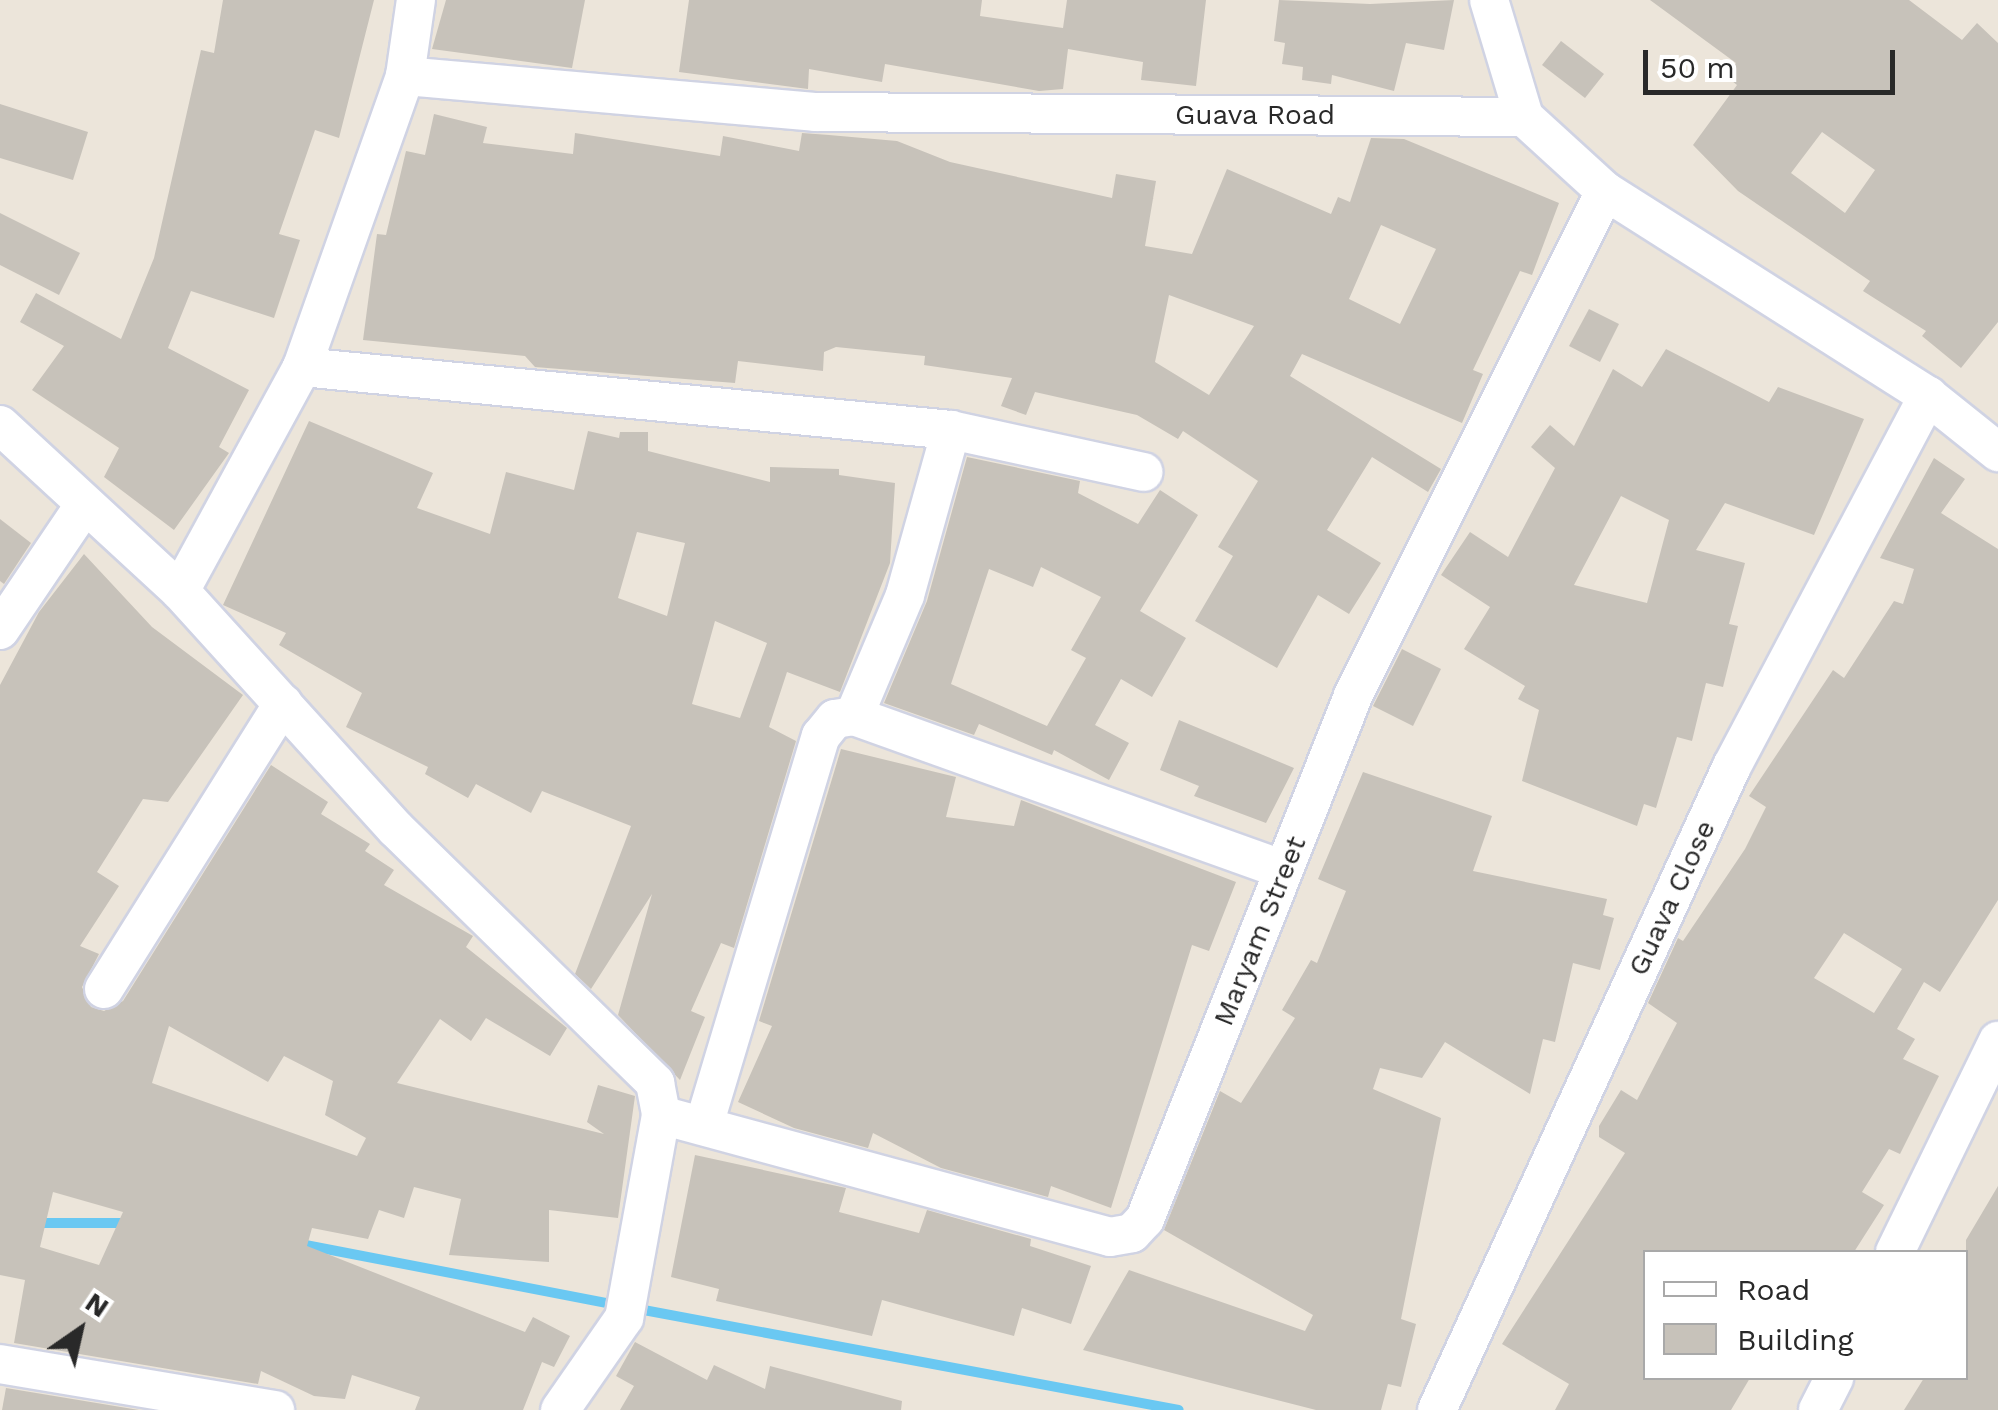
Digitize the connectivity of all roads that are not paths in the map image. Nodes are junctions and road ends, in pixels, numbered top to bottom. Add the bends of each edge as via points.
1 (416, 0) edge
2 (1489, 0) edge
3 (405, 76) junction
4 (1524, 117) junction
5 (1605, 191) junction
6 (302, 367) junction
7 (1928, 396) junction
8 (0, 425) edge
9 (951, 430) junction
10 (1998, 452) edge
11 (1143, 472) dead end
12 (83, 507) junction
13 (180, 591) junction
14 (0, 630) edge
15 (282, 704) junction
16 (854, 716) junction
17 (1284, 870) junction
18 (104, 990) dead end
19 (1998, 1041) edge
20 (661, 1116) junction
21 (704, 1125) junction
22 (1896, 1250) edge
23 (0, 1364) edge
24 (1833, 1380) edge
25 (275, 1410) edge
26 (560, 1410) edge
27 (1438, 1410) edge
28 (1818, 1410) edge

1 - 3 street
2 - 4 street
3 - 4 street, Guava Road via 815,112
3 - 6 street
4 - 5 street
5 - 7 street
5 - 17 street, Maryam Street via 1353,696
6 - 9 street
6 - 13 street
7 - 10 street
7 - 27 street, Guava Close via 1732,766
8 - 12 street
9 - 11 street
9 - 16 street via 905,595
12 - 13 street
12 - 14 street
13 - 15 street
15 - 18 street
15 - 20 street via 396,829 655,1083
16 - 17 street
16 - 21 street via 835,719 821,736
17 - 21 street, Maryam Street via 1145,1218 1132,1233 1110,1237
19 - 22 street
20 - 21 street, Maryam Street
20 - 26 street via 628,1303
23 - 25 street
24 - 28 street

